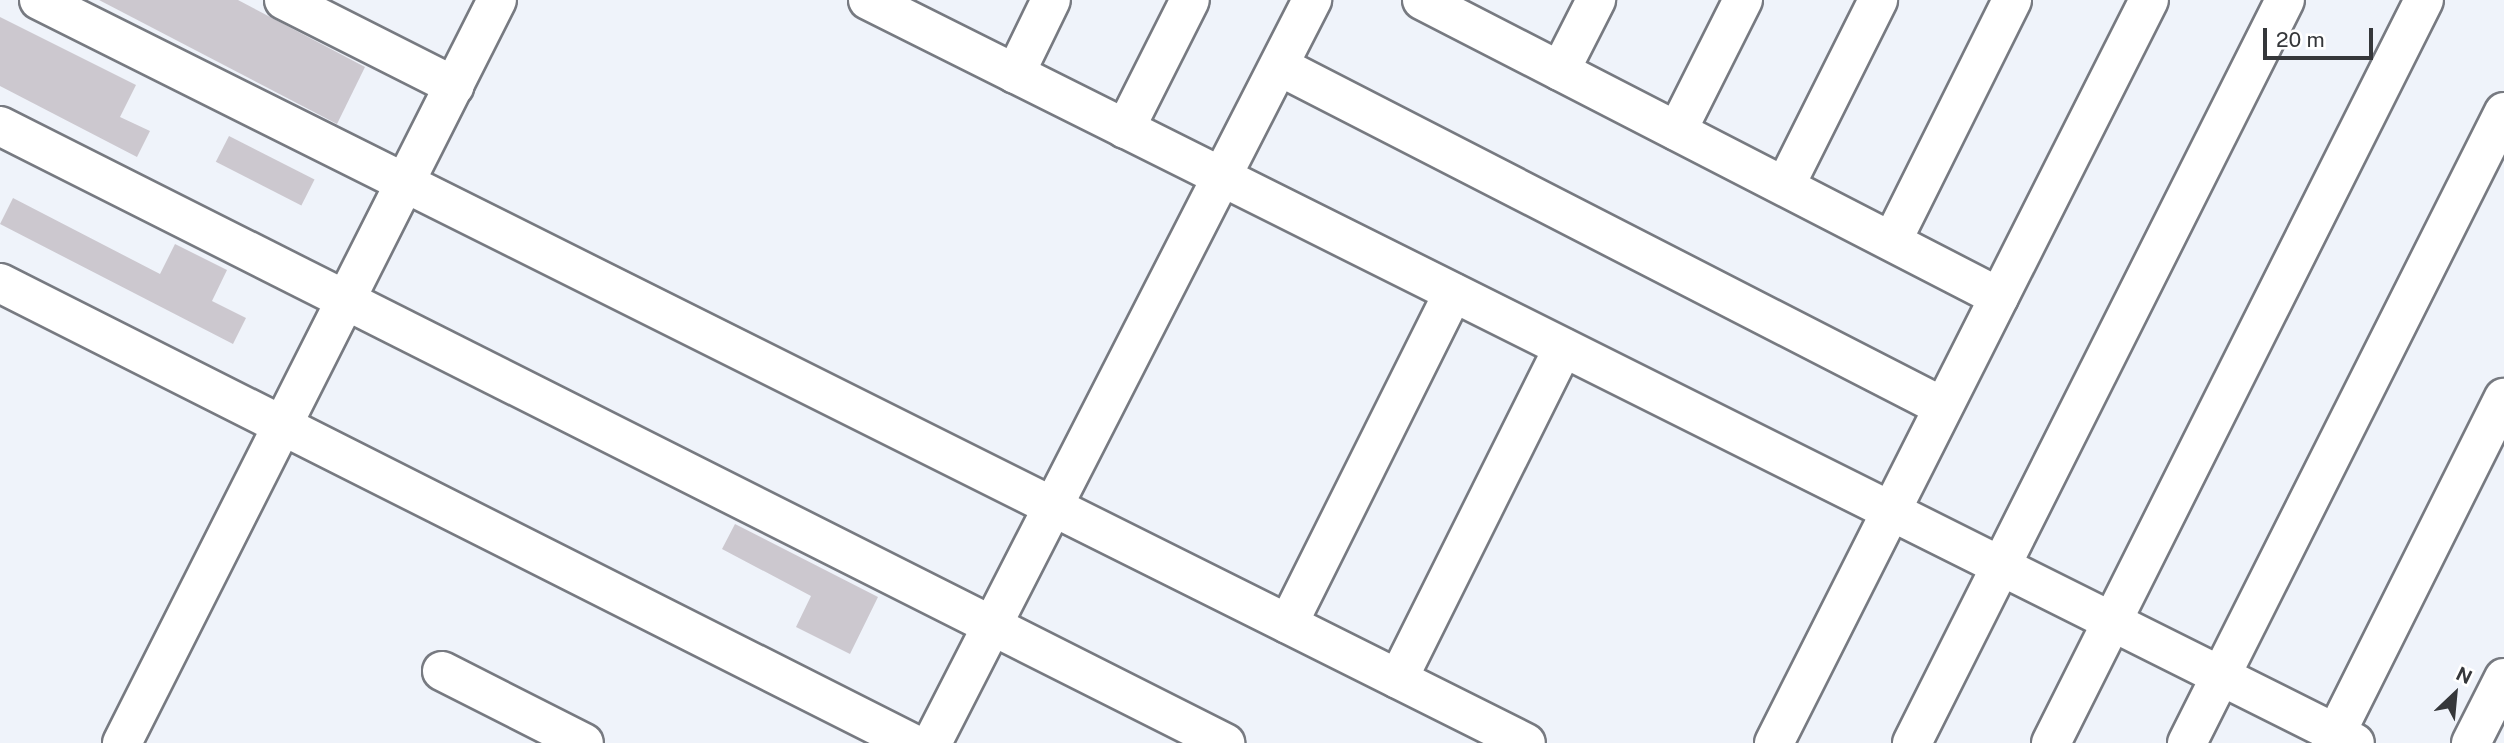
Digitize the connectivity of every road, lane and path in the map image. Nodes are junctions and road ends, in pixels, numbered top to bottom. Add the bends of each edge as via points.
1 (39, 0) edge
2 (284, 0) edge
3 (497, 0) edge
4 (867, 0) edge
5 (1051, 0) edge
6 (1190, 0) edge
7 (1312, 0) edge
8 (1596, 0) edge
9 (1743, 0) edge
10 (1878, 0) edge
11 (2012, 0) edge
12 (2149, 0) edge
13 (2285, 0) edge
14 (2424, 0) edge
15 (1446, 6) edge
16 (909, 9) edge
17 (1279, 66) junction
18 (1560, 71) junction
19 (1015, 74) junction
20 (454, 86) junction
21 (2504, 113) edge
22 (0, 126) edge
23 (1125, 129) junction
24 (1677, 131) junction
25 (1222, 177) junction
26 (405, 183) junction
27 (1785, 186) junction
28 (1892, 241) junction
29 (0, 283) edge
30 (1452, 293) junction
31 (1999, 297) junction
32 (345, 300) junction
33 (1563, 348) junction
34 (2504, 398) edge
35 (1943, 407) junction
36 (282, 426) junction
37 (1053, 506) junction
38 (1891, 511) junction
39 (2001, 566) junction
40 (2112, 622) junction
41 (1288, 624) junction
42 (992, 626) junction
43 (442, 671) dead end
44 (2221, 676) junction
45 (2504, 678) edge
46 (1398, 679) junction
47 (2340, 740) edge
48 (122, 743) edge
49 (584, 743) edge
50 (912, 743) edge
51 (933, 743) edge
52 (1225, 743) edge
53 (1526, 743) edge
54 (1774, 743) edge
55 (1912, 743) edge
56 (2051, 743) edge
57 (2187, 743) edge
58 (2471, 743) edge

1 - 26 street
2 - 20 street
3 - 20 street
4 - 16 street
5 - 19 street
6 - 23 street
7 - 17 street
8 - 18 street
9 - 24 street
10 - 27 street
11 - 28 street
12 - 31 street
13 - 39 street
14 - 40 street
15 - 18 street
16 - 19 street
17 - 25 street
17 - 35 street
18 - 24 street
19 - 23 street
20 - 26 street
21 - 44 street
22 - 32 street
23 - 25 street
24 - 27 street
25 - 30 street
25 - 37 street
26 - 32 street
26 - 37 street
27 - 28 street
28 - 31 street
29 - 36 street
30 - 33 street
30 - 41 street
31 - 35 street
32 - 36 street
32 - 42 street
33 - 38 street
33 - 46 street
34 - 47 street
35 - 38 street
36 - 48 street
36 - 50 street
37 - 41 street
37 - 42 street
38 - 39 street
38 - 54 street
39 - 40 street
39 - 55 street
40 - 44 street
40 - 56 street
41 - 46 street
42 - 51 street
42 - 52 street
43 - 49 street
44 - 47 street
44 - 57 street
45 - 58 street
46 - 53 street

